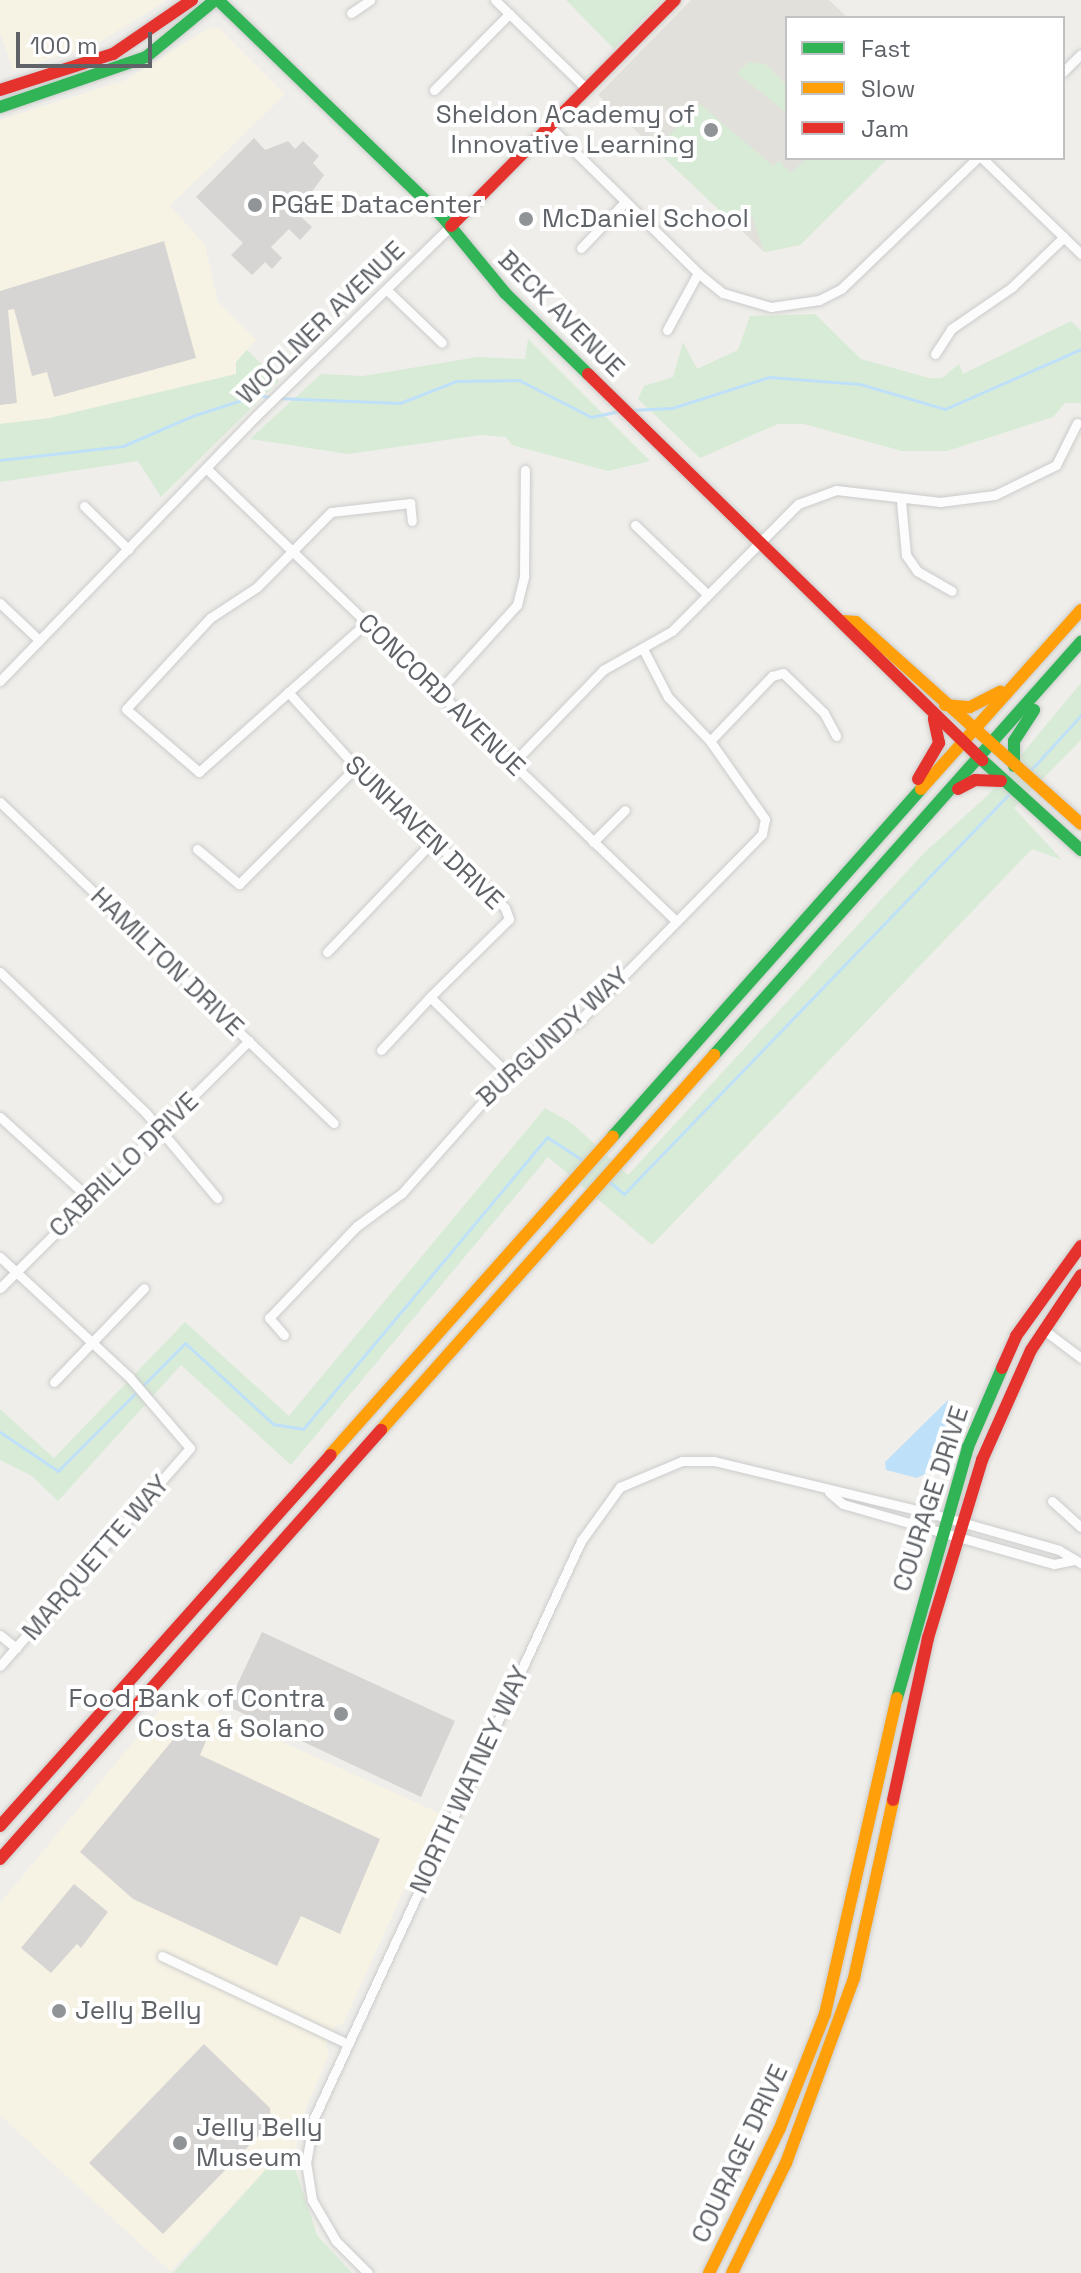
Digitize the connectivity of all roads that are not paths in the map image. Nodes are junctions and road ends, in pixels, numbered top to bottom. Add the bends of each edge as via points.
1 (192, 0) edge
2 (216, 0) edge
3 (370, 0) edge
4 (495, 0) edge
5 (675, 0) edge
6 (351, 13) dead end
7 (509, 14) junction
8 (1081, 54) edge
9 (1065, 70) edge
10 (587, 89) junction
11 (0, 90) edge
12 (434, 90) dead end
13 (0, 107) edge
14 (550, 127) junction
15 (978, 160) edge
16 (982, 160) edge
17 (625, 202) junction
18 (451, 226) junction
19 (1064, 237) junction
20 (581, 248) dead end
21 (1081, 254) edge
22 (698, 273) junction
23 (387, 290) junction
24 (667, 330) dead end
25 (442, 343) dead end
26 (935, 354) dead end
27 (1077, 423) dead end
28 (206, 468) junction
29 (525, 470) dead end
30 (901, 501) junction
31 (84, 506) dead end
32 (412, 521) dead end
33 (635, 525) dead end
34 (761, 539) junction
35 (128, 549) junction
36 (291, 550) junction
37 (952, 591) dead end
38 (707, 594) junction
39 (0, 603) edge
40 (1081, 610) edge
41 (843, 621) junction
42 (366, 623) junction
43 (39, 640) junction
44 (1078, 645) edge
45 (643, 649) junction
46 (1018, 680) junction
47 (0, 681) edge
48 (288, 692) junction
49 (438, 692) junction
50 (945, 705) junction
51 (934, 719) junction
52 (974, 730) junction
53 (836, 736) dead end
54 (710, 741) junction
55 (961, 745) junction
56 (990, 745) junction
57 (978, 760) junction
58 (513, 763) junction
59 (1014, 766) junction
60 (356, 767) junction
61 (1001, 781) junction
62 (946, 796) junction
63 (0, 802) edge
64 (625, 810) dead end
65 (1081, 824) edge
66 (434, 840) junction
67 (593, 842) junction
68 (197, 849) dead end
69 (1081, 850) edge
70 (858, 859) junction
71 (676, 921) junction
72 (327, 952) dead end
73 (0, 972) edge
74 (430, 997) junction
75 (249, 1041) junction
76 (381, 1050) dead end
77 (507, 1073) junction
78 (0, 1117) edge
79 (334, 1123) dead end
80 (157, 1127) junction
81 (88, 1197) junction
82 (217, 1198) dead end
83 (1081, 1246) edge
84 (0, 1257) edge
85 (16, 1272) junction
86 (1081, 1275) edge
87 (0, 1288) edge
88 (144, 1288) dead end
89 (1044, 1330) junction
90 (284, 1335) dead end
91 (93, 1342) junction
92 (1081, 1358) edge
93 (54, 1382) dead end
94 (829, 1492) junction
95 (1052, 1501) dead end
96 (946, 1518) junction
97 (962, 1522) junction
98 (1081, 1527) edge
99 (941, 1532) junction
100 (958, 1537) junction
101 (1078, 1562) edge
102 (0, 1635) edge
103 (16, 1648) junction
104 (0, 1666) edge
105 (880, 1789) junction
106 (895, 1791) junction
107 (0, 1826) edge
108 (26, 1830) junction
109 (0, 1859) edge
110 (0, 1871) edge
111 (162, 1956) dead end
112 (348, 2044) junction
113 (810, 2052) junction
114 (827, 2057) junction
115 (368, 2273) edge
116 (709, 2273) edge
117 (732, 2273) edge

1 - 11 main road via 113,54
2 - 13 main road via 146,57
2 - 18 main road, BECK AVENUE
3 - 6 street
4 - 7 street
5 - 10 main road, WOOLNER AVENUE
7 - 10 street
7 - 12 street
8 - 9 street
10 - 14 main road, WOOLNER AVENUE
14 - 17 street
14 - 18 main road, WOOLNER AVENUE
15 - 22 street via 857,278 819,300 771,307 745,301
16 - 19 street
17 - 20 street
17 - 22 street
18 - 23 street, WOOLNER AVENUE
18 - 34 main road, BECK AVENUE via 505,293
19 - 21 street
19 - 26 street via 1012,287 951,329
22 - 24 street
23 - 25 street
23 - 28 street, WOOLNER AVENUE
27 - 30 street via 1069,448 1038,478 995,495
28 - 35 street, WOOLNER AVENUE
28 - 36 street, CONCORD AVENUE
29 - 49 street via 524,576 517,605
30 - 34 street via 823,491 798,504
30 - 37 street via 906,555 917,571
31 - 35 street
32 - 36 street via 410,503 348,506 317,523
33 - 38 street
34 - 38 street
34 - 41 main road, BECK AVENUE
35 - 43 street, WOOLNER AVENUE
36 - 42 street, CONCORD AVENUE
36 - 48 street via 257,587 210,618 126,709 199,772
38 - 45 street via 672,631
39 - 43 street
40 - 46 main road
41 - 50 main road, BECK AVENUE via 856,622
41 - 51 main road, BECK AVENUE via 846,633
42 - 48 street
42 - 49 street, CONCORD AVENUE
43 - 47 street, WOOLNER AVENUE
44 - 56 main road
44 - 59 main road via 1014,741
45 - 54 street, BURGUNDY WAY via 668,697
45 - 58 street via 603,670
46 - 50 main road via 982,703
46 - 52 main road
48 - 60 street, SUNHAVEN DRIVE
49 - 58 street, CONCORD AVENUE
50 - 52 main road, BECK AVENUE
51 - 55 main road, BECK AVENUE
51 - 70 main road via 939,743 934,755
52 - 55 main road
52 - 56 main road, BECK AVENUE
53 - 54 street via 824,713 783,673 772,676
54 - 71 street, BURGUNDY WAY via 766,825
55 - 57 main road, BECK AVENUE
55 - 70 main road
56 - 57 main road
56 - 59 main road, BECK AVENUE
57 - 61 main road, BECK AVENUE
57 - 62 main road
58 - 67 street, CONCORD AVENUE
59 - 65 main road, BECK AVENUE
60 - 66 street, SUNHAVEN DRIVE
60 - 68 street via 239,884
61 - 62 main road via 975,780
61 - 69 main road, BECK AVENUE
62 - 108 main road
63 - 75 street, HAMILTON DRIVE
64 - 67 street
66 - 72 street
66 - 74 street, SUNHAVEN DRIVE via 509,919
67 - 71 street, CONCORD AVENUE
70 - 107 main road
71 - 77 street, BURGUNDY WAY via 578,1022
73 - 80 street
74 - 76 street
74 - 77 street
75 - 79 street, HAMILTON DRIVE
75 - 80 street, CABRILLO DRIVE
77 - 90 street, BURGUNDY WAY via 415,1180 357,1226 269,1318
78 - 81 street
80 - 81 street, CABRILLO DRIVE
80 - 82 street
81 - 85 street, CABRILLO DRIVE
83 - 96 main road, COURAGE DRIVE via 996,1374
84 - 85 street
85 - 87 street, CABRILLO DRIVE
85 - 91 street
86 - 89 main road, COURAGE DRIVE
88 - 91 street
89 - 92 street
89 - 97 main road, COURAGE DRIVE via 996,1421
91 - 93 street
91 - 103 street, MARQUETTE WAY via 190,1448
94 - 96 street, NORTH WATNEY WAY via 847,1491
94 - 99 street, NORTH WATNEY WAY via 843,1504
94 - 112 street, NORTH WATNEY WAY via 714,1461 682,1461 620,1487 603,1505
95 - 98 street
96 - 97 street, NORTH WATNEY WAY
96 - 99 main road, COURAGE DRIVE
97 - 100 main road, COURAGE DRIVE
97 - 101 street, NORTH WATNEY WAY via 1059,1550
99 - 100 street, NORTH WATNEY WAY
99 - 105 main road, COURAGE DRIVE via 909,1643
100 - 101 street, NORTH WATNEY WAY via 1054,1564
100 - 106 main road, COURAGE DRIVE
102 - 103 street
103 - 104 street, MARQUETTE WAY
105 - 106 main road
105 - 113 main road, COURAGE DRIVE via 837,1973
106 - 114 main road, COURAGE DRIVE via 874,1904
108 - 109 main road
108 - 110 main road
111 - 112 street
112 - 115 street, NORTH WATNEY WAY via 314,2118 306,2163 321,2222
113 - 114 main road, COURAGE DRIVE
113 - 116 main road, COURAGE DRIVE
114 - 117 main road, COURAGE DRIVE via 786,2163

